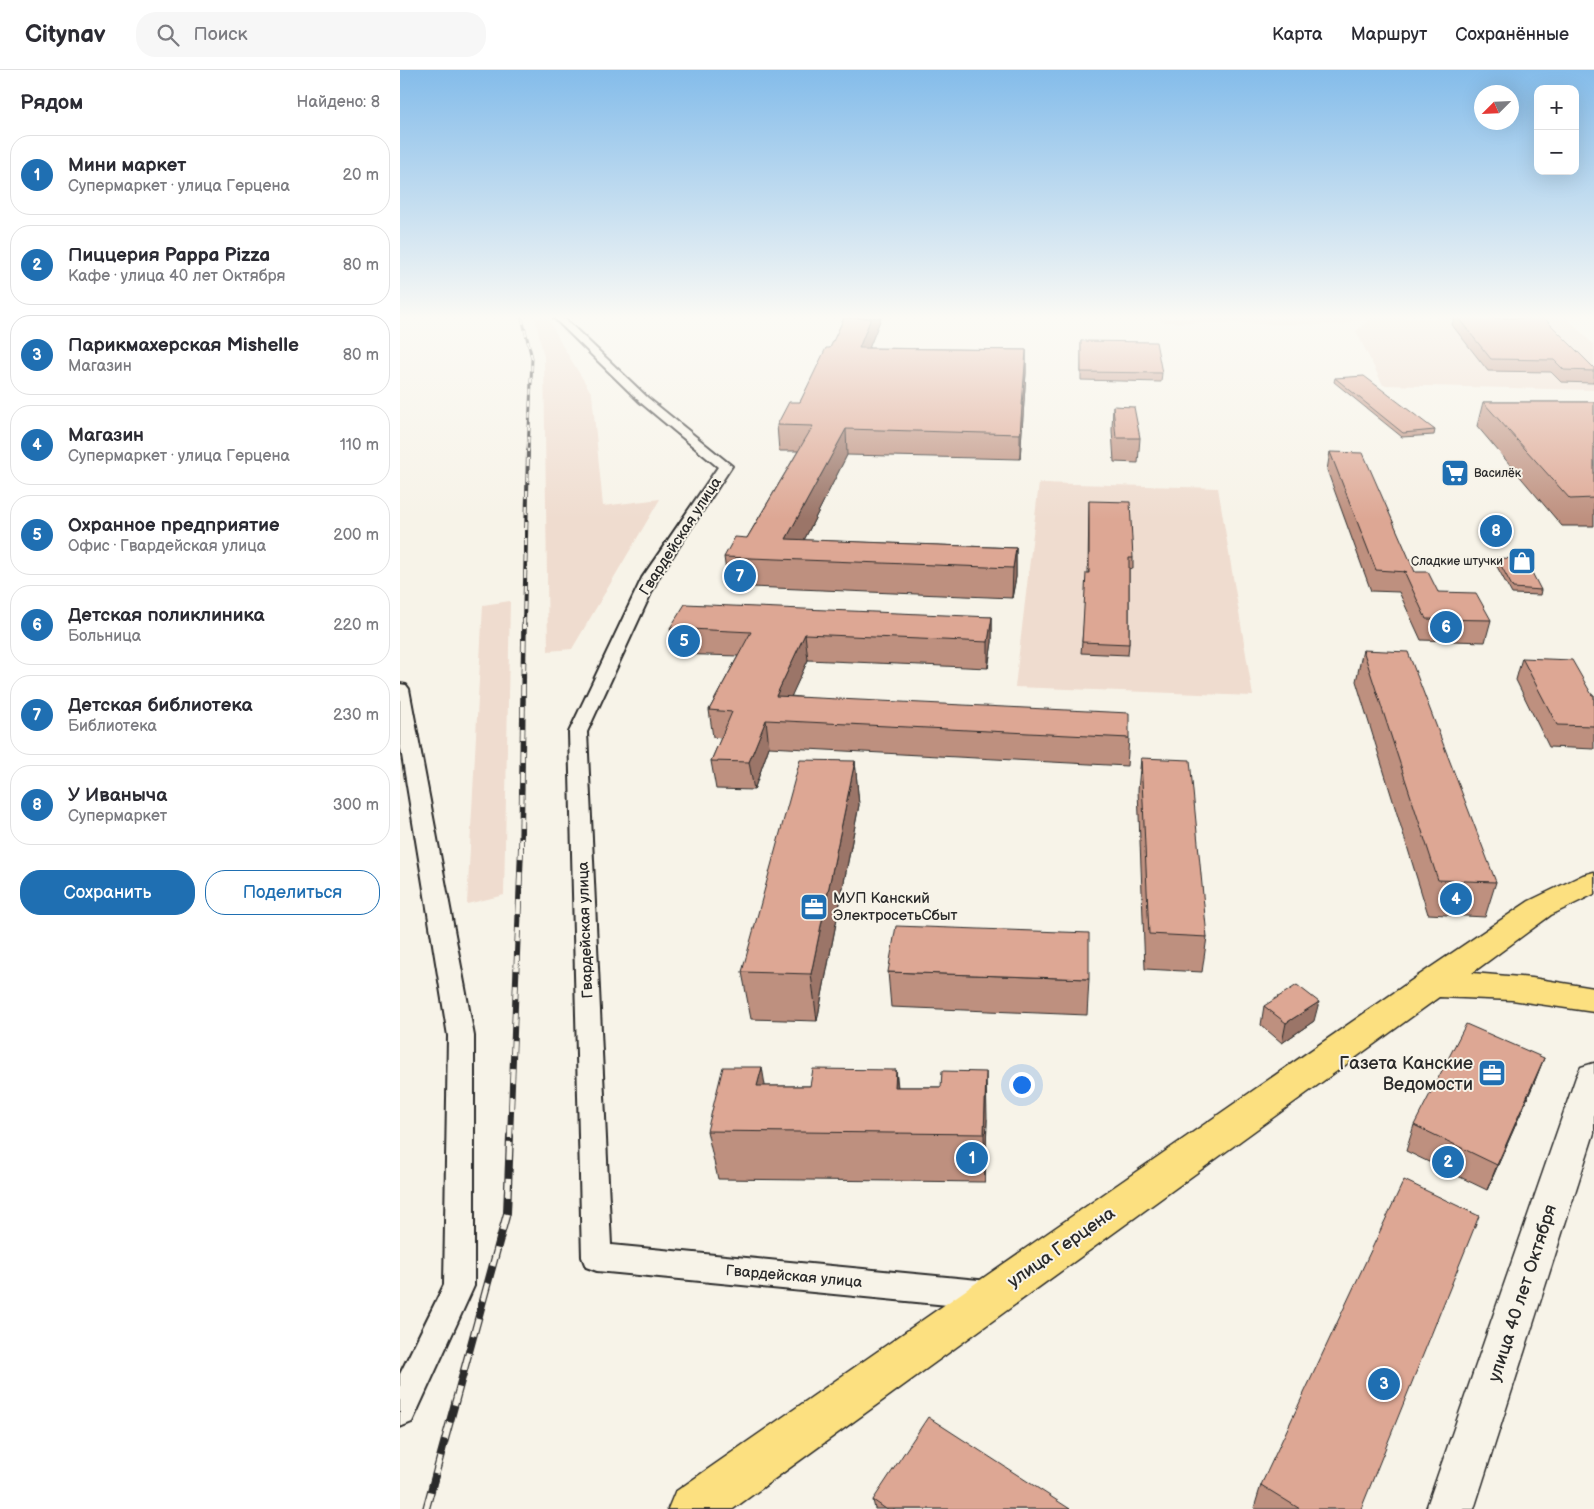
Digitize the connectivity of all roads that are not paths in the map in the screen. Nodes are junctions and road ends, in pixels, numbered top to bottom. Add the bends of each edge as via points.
1 (629, 385) edge
2 (400, 689) edge
3 (1594, 882) edge
4 (1430, 985) junction
5 (1594, 1000) edge
6 (1594, 1077) edge
7 (994, 1295) junction
8 (400, 1410) edge
9 (692, 1509) edge
10 (1450, 1509) edge

1 - 7 street, Гвардейская улица via 725,466 650,578 578,732 597,1257
2 - 8 street via 461,1045 459,1286
3 - 4 main road, улица Герцена via 1540,908
4 - 5 main road via 1506,986
4 - 7 main road, улица Герцена
6 - 10 main road, улица 40 лет Октября
7 - 9 main road, улица Герцена

